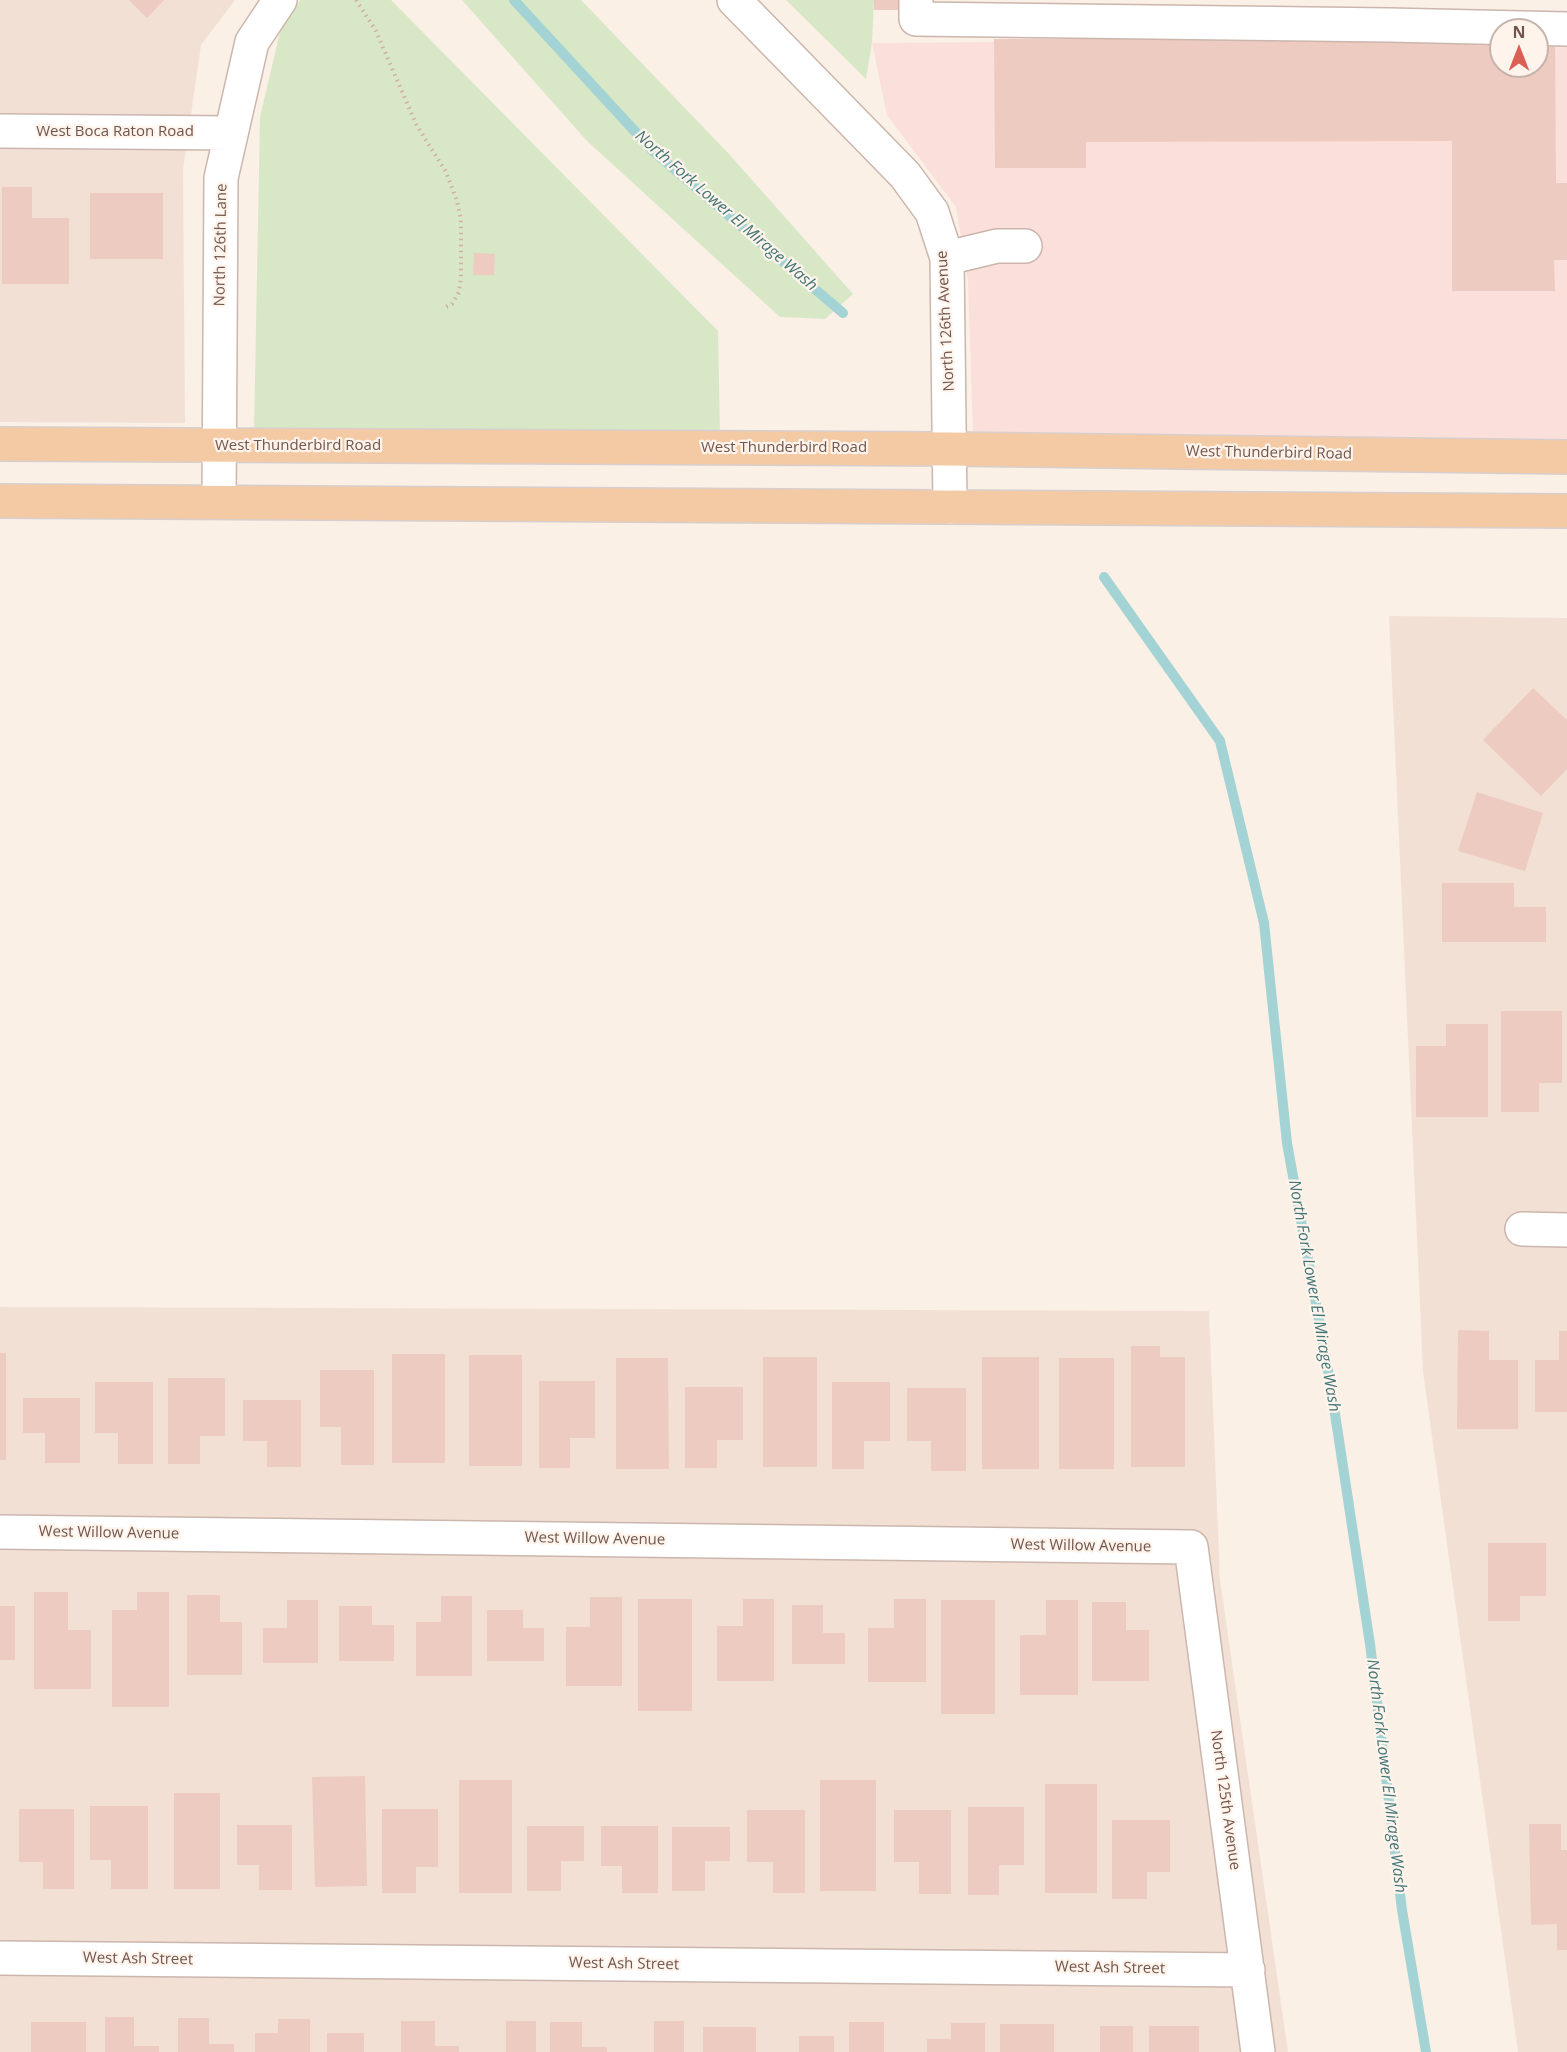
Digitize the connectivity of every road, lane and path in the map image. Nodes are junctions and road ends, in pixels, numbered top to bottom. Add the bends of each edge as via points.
1 (280, 0) edge
2 (356, 0) edge
3 (734, 0) edge
4 (916, 0) edge
5 (1070, 10) edge
6 (1228, 11) edge
7 (1389, 12) edge
8 (1567, 29) edge
9 (0, 131) edge
10 (231, 133) junction
11 (1025, 246) dead end
12 (947, 258) junction
13 (444, 308) dead end
14 (0, 444) edge
15 (219, 446) junction
16 (951, 449) junction
17 (1567, 457) edge
18 (0, 501) edge
19 (219, 502) junction
20 (951, 507) junction
21 (1567, 511) edge
22 (1522, 1229) dead end
23 (1567, 1230) edge
24 (0, 1532) edge
25 (1191, 1547) joint
26 (0, 1958) edge
27 (1248, 1970) junction
28 (1258, 2052) edge

1 - 10 street, North 126th Lane via 252,42
2 - 13 path via 376,31 416,124 446,172 457,201 459,292 452,304
3 - 12 street, North 126th Avenue via 904,175 932,212
4 - 5 street via 916,19
5 - 6 street
6 - 7 street
7 - 8 street
9 - 10 street, West Boca Raton Road
10 - 15 street, North 126th Lane via 221,178
11 - 12 street via 998,246
12 - 16 street, North 126th Avenue
14 - 15 main road, West Thunderbird Road
15 - 16 main road, West Thunderbird Road
15 - 19 street, North 126th Lane
16 - 17 main road, West Thunderbird Road
16 - 20 street, North 126th Avenue
18 - 19 main road
19 - 20 main road
20 - 21 main road
22 - 23 street
24 - 25 street, West Willow Avenue
25 - 27 street, North 125th Avenue
26 - 27 street, West Ash Street
27 - 28 street, North 125th Avenue

